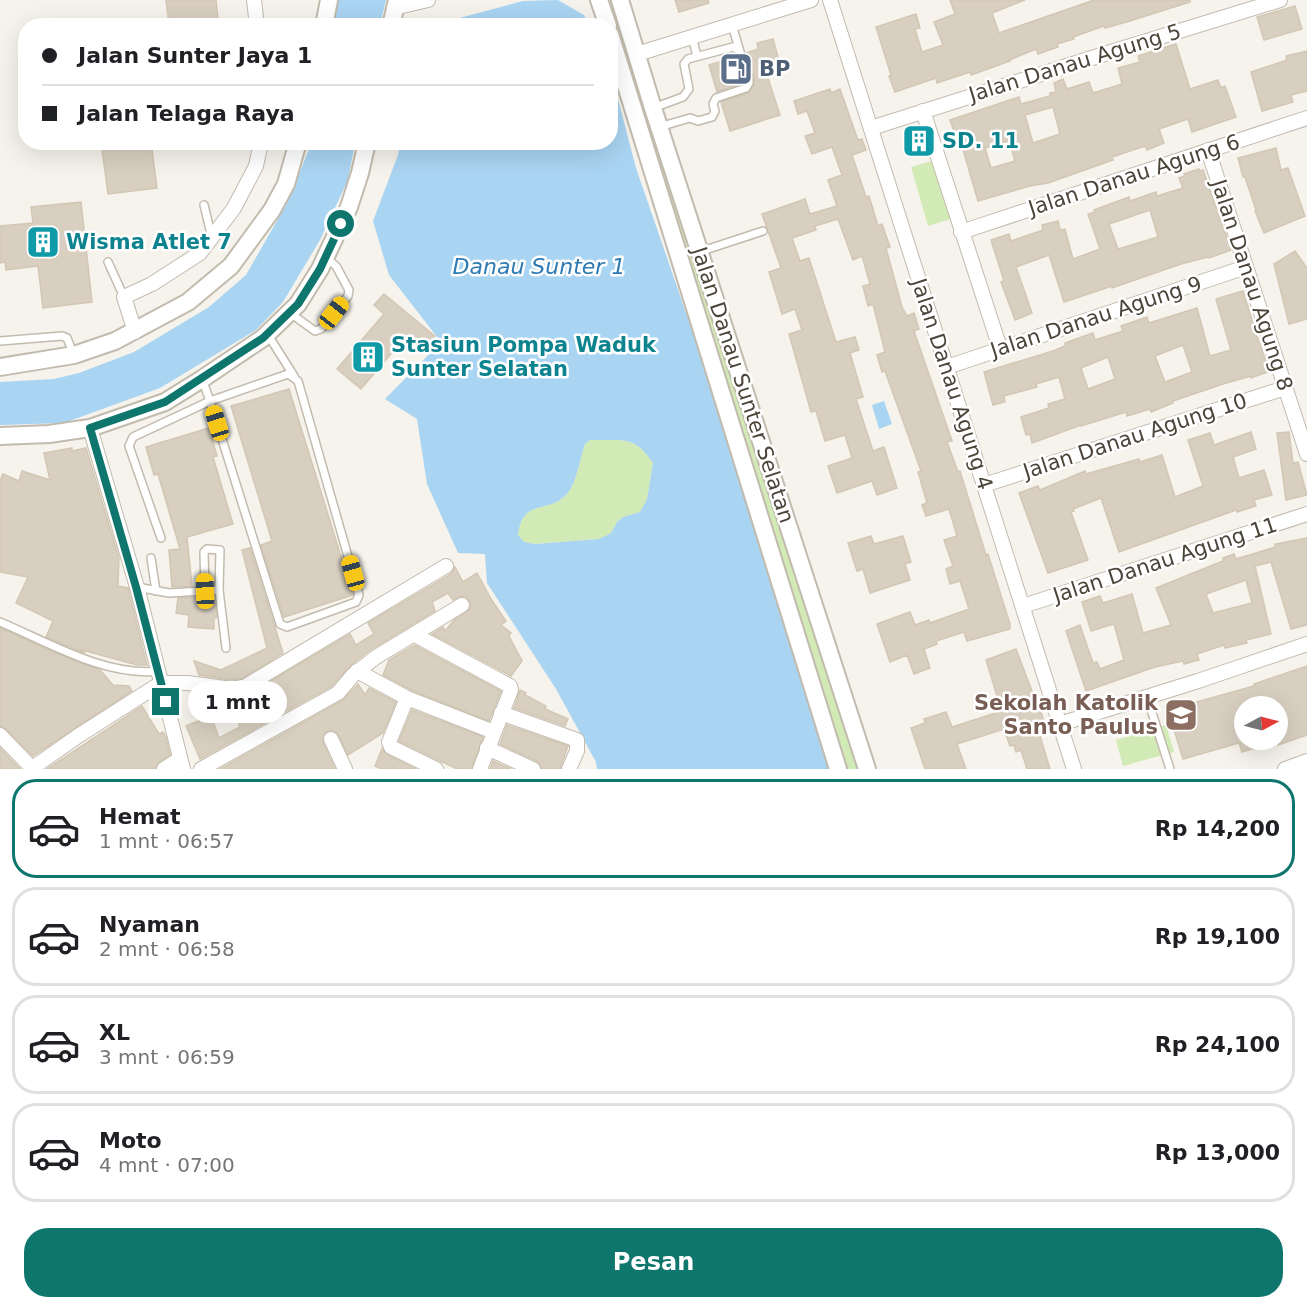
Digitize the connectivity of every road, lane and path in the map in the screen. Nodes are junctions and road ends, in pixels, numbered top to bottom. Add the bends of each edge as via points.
1 (254, 0) edge
2 (329, 0) edge
3 (428, 0) edge
4 (599, 0) edge
5 (620, 0) edge
6 (811, 0) edge
7 (830, 0) edge
8 (1280, 0) edge
9 (396, 4) edge
10 (256, 18) edge
11 (326, 18) edge
12 (605, 18) edge
13 (732, 25) junction
14 (692, 37) junction
15 (637, 54) junction
16 (697, 56) junction
17 (618, 60) edge
18 (749, 78) dead end
19 (653, 108) junction
20 (923, 111) junction
21 (1307, 118) edge
22 (659, 127) junction
23 (871, 129) junction
24 (259, 150) edge
25 (296, 150) edge
26 (365, 150) edge
27 (1208, 150) junction
28 (204, 205) dead end
29 (763, 231) dead end
30 (961, 232) junction
31 (212, 238) junction
32 (699, 252) junction
33 (325, 257) junction
34 (108, 262) dead end
35 (1246, 267) junction
36 (124, 297) junction
37 (290, 313) junction
38 (135, 332) junction
39 (267, 334) junction
40 (0, 341) edge
41 (1000, 348) junction
42 (74, 355) junction
43 (947, 367) junction
44 (0, 368) edge
45 (294, 376) junction
46 (202, 379) junction
47 (1286, 388) junction
48 (210, 401) junction
49 (90, 428) junction
50 (0, 436) edge
51 (1307, 454) edge
52 (984, 485) junction
53 (1307, 514) edge
54 (161, 538) dead end
55 (151, 558) dead end
56 (446, 566) dead end
57 (136, 587) junction
58 (219, 590) junction
59 (156, 591) junction
60 (205, 591) junction
61 (462, 605) dead end
62 (1023, 606) junction
63 (0, 622) edge
64 (415, 635) junction
65 (1307, 644) edge
66 (226, 648) dead end
67 (357, 671) junction
68 (160, 677) junction
69 (1147, 697) junction
70 (407, 698) junction
71 (501, 712) junction
72 (1060, 724) junction
73 (494, 732) junction
74 (0, 735) edge
75 (331, 739) dead end
76 (487, 748) junction
77 (1307, 762) edge
78 (181, 764) edge
79 (31, 768) edge
80 (164, 769) edge
81 (201, 769) edge
82 (345, 769) edge
83 (436, 769) edge
84 (480, 769) edge
85 (533, 769) edge
86 (569, 769) edge
87 (838, 769) edge
88 (867, 769) edge
89 (1074, 769) edge
90 (1170, 769) edge
91 (1285, 769) edge

1 - 10 street
2 - 11 street
3 - 9 street
4 - 12 street
5 - 15 street, Jalan Danau Sunter Selatan
6 - 13 street
7 - 23 street, Jalan Danau Agung 4
8 - 20 street, Jalan Danau Agung 5
13 - 14 street
13 - 16 lane via 740,52 733,47
14 - 15 street
14 - 16 lane
15 - 19 street, Jalan Danau Sunter Selatan
16 - 19 lane via 684,64 689,89 683,98
17 - 87 street, Jalan Danau Sunter Selatan
18 - 22 lane via 746,88 716,98 712,117 698,121 690,118
19 - 22 street, Jalan Danau Sunter Selatan
20 - 23 street, Jalan Danau Agung 5
20 - 30 street
21 - 27 street, Jalan Danau Agung 6
22 - 32 street, Jalan Danau Sunter Selatan
23 - 43 street, Jalan Danau Agung 4
24 - 31 street via 256,166 234,208
25 - 38 street via 286,184 272,210 231,266 188,302
26 - 33 street via 349,207
27 - 30 street, Jalan Danau Agung 6
27 - 35 street, Jalan Danau Agung 8
28 - 31 lane
29 - 32 lane
30 - 41 street
31 - 36 street via 200,254
32 - 88 street, Jalan Danau Sunter Selatan
33 - 37 street
33 - 37 lane via 336,266 349,290 348,296 315,331
34 - 36 lane
35 - 41 street, Jalan Danau Agung 9
35 - 47 street, Jalan Danau Agung 8
36 - 38 street
37 - 39 street
38 - 42 street
39 - 45 lane
39 - 46 street
40 - 42 lane via 62,336 67,338
41 - 43 street, Jalan Danau Agung 9
42 - 44 street
43 - 52 street, Jalan Danau Agung 4
45 - 48 lane via 288,374
45 - 48 lane via 359,595 356,602 287,627 280,624
46 - 48 lane
46 - 49 street via 165,402
47 - 51 street, Jalan Danau Agung 8
47 - 52 street, Jalan Danau Agung 10
48 - 54 lane via 133,437 129,446
49 - 50 street
49 - 57 street
52 - 62 street, Jalan Danau Agung 4
53 - 62 street, Jalan Danau Agung 11
55 - 59 lane
56 - 68 street via 246,686 232,689
57 - 59 lane
57 - 68 street
58 - 60 lane
58 - 60 lane via 220,550 207,549
58 - 66 lane
59 - 60 lane
61 - 64 street
62 - 72 street, Jalan Danau Agung 4
63 - 68 lane via 104,666
64 - 67 street
64 - 71 street via 508,684 511,690
65 - 69 street
67 - 70 street
67 - 81 street via 338,693
68 - 78 street
68 - 79 street
69 - 72 street
69 - 90 lane
70 - 73 street
70 - 83 street via 389,742 391,747
71 - 73 street
71 - 86 street via 577,740
72 - 89 street, Jalan Danau Agung 4
73 - 76 street
74 - 79 street
75 - 82 street
76 - 84 street
76 - 85 street
77 - 91 street
78 - 80 street

